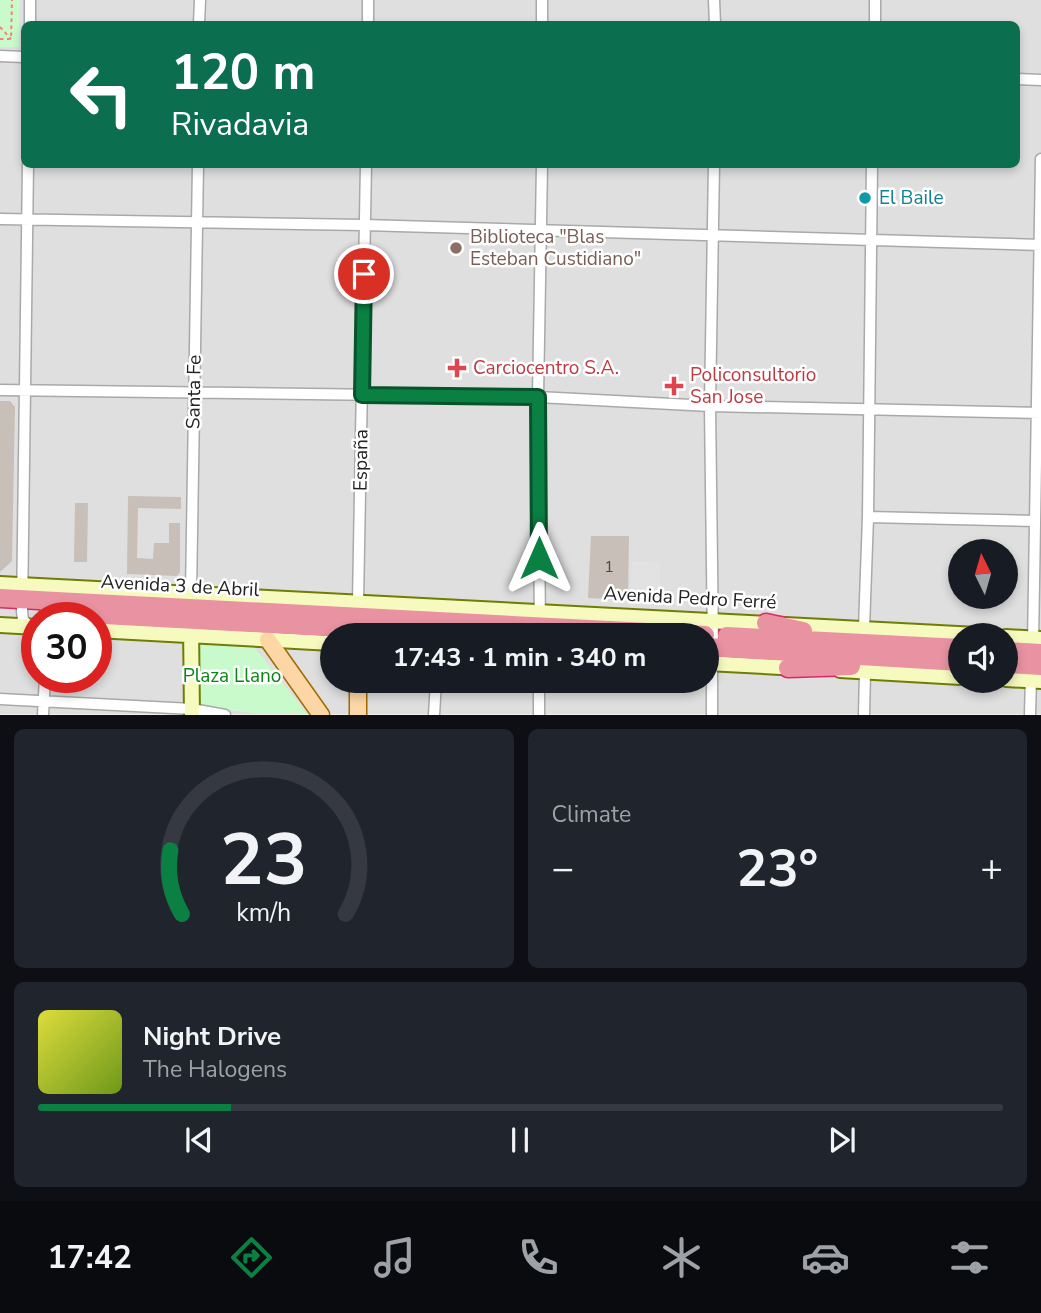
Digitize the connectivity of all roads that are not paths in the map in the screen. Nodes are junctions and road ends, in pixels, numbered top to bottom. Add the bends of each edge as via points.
1 (30, 0) edge
2 (200, 0) edge
3 (368, 0) edge
4 (542, 0) edge
5 (715, 0) edge
6 (875, 0) edge
7 (30, 21) edge
8 (200, 21) edge
9 (368, 21) edge
10 (542, 21) edge
11 (715, 21) edge
12 (874, 21) edge
13 (0, 56) edge
14 (21, 57) edge
15 (1020, 79) edge
16 (1041, 80) edge
17 (1041, 159) edge
18 (28, 168) edge
19 (198, 168) edge
20 (366, 168) edge
21 (542, 168) edge
22 (714, 168) edge
23 (873, 168) edge
24 (0, 219) edge
25 (27, 219) junction
26 (197, 222) junction
27 (365, 225) junction
28 (542, 231) junction
29 (714, 236) junction
30 (872, 239) junction
31 (1041, 245) edge
32 (0, 390) edge
33 (25, 390) junction
34 (194, 393) junction
35 (362, 395) junction
36 (538, 397) junction
37 (710, 405) junction
38 (868, 410) junction
39 (1039, 413) edge
40 (868, 517) junction
41 (1035, 521) junction
42 (0, 584) edge
43 (0, 598) edge
44 (28, 602) edge
45 (21, 606) edge
46 (21, 609) edge
47 (0, 610) edge
48 (21, 612) edge
49 (112, 614) edge
50 (112, 614) edge
51 (191, 614) junction
52 (21, 616) edge
53 (358, 621) edge
54 (449, 623) edge
55 (540, 623) edge
56 (709, 623) edge
57 (766, 623) junction
58 (0, 625) edge
59 (112, 628) edge
60 (864, 628) junction
61 (948, 633) edge
62 (268, 639) junction
63 (719, 639) edge
64 (320, 642) edge
65 (879, 642) junction
66 (719, 643) edge
67 (719, 644) edge
68 (719, 646) edge
69 (1018, 646) edge
70 (1018, 654) edge
71 (948, 659) edge
72 (1037, 659) edge
73 (948, 661) edge
74 (948, 662) edge
75 (1018, 662) edge
76 (948, 663) edge
77 (788, 668) junction
78 (291, 671) junction
79 (1018, 671) edge
80 (865, 672) junction
81 (44, 693) edge
82 (358, 693) edge
83 (435, 693) edge
84 (539, 693) edge
85 (711, 693) edge
86 (0, 699) edge
87 (44, 702) junction
88 (192, 712) edge
89 (357, 713) edge
90 (43, 715) edge
91 (225, 715) edge
92 (321, 715) edge
93 (329, 715) edge
94 (434, 715) edge
95 (539, 715) edge
96 (712, 715) edge
97 (864, 715) edge
98 (1030, 715) edge

1 - 7 street
2 - 8 street
3 - 9 street
4 - 10 street
5 - 11 street
6 - 12 street
13 - 14 street
15 - 16 street
17 - 31 street
18 - 25 street
19 - 26 street, Santa Fe
20 - 27 street, España
21 - 28 street
22 - 29 street
23 - 30 street
24 - 25 street
25 - 26 street
25 - 33 street
26 - 27 street
26 - 34 street, Santa Fe
27 - 28 street
27 - 35 street, España
28 - 29 street
28 - 36 street
29 - 30 street
29 - 37 street
30 - 31 street
30 - 38 street
31 - 39 street
32 - 33 street
33 - 34 street
33 - 44 street
34 - 35 street
34 - 51 street, Santa Fe
35 - 36 street
35 - 53 street, España
36 - 37 street
36 - 55 street
37 - 38 street
37 - 56 street
38 - 39 street
38 - 40 street
39 - 41 street
40 - 41 street
40 - 60 street
41 - 72 street
42 - 45 main road, Avenida 3 de Abril
43 - 46 highway, Avenida 3 de Abril
47 - 48 highway, Avenida 3 de Abril
49 - 51 highway, Avenida 3 de Abril
50 - 51 main road, Avenida 3 de Abril
51 - 53 highway, Avenida 3 de Abril
51 - 53 main road, Avenida 3 de Abril via 273,598
51 - 59 main road, Avenida 3 de Abril
51 - 62 main road, Avenida 3 de Abril
51 - 88 main road
52 - 58 main road, Avenida 3 de Abril
53 - 54 highway, Avenida Pedro Ferré
57 - 60 main road, Avenida Pedro Ferré
57 - 63 main road, Avenida Pedro Ferré
57 - 65 highway
60 - 61 main road, Avenida Pedro Ferré
62 - 64 main road, Avenida 3 de Abril
62 - 78 main road
65 - 66 highway, Avenida Pedro Ferré
65 - 71 highway, Avenida Pedro Ferré
67 - 73 highway, Avenida Pedro Ferré
68 - 77 main road, Avenida Pedro Ferré
69 - 72 main road
70 - 72 highway
72 - 75 highway
72 - 79 main road
72 - 98 street
74 - 77 highway
76 - 80 main road, Avenida Pedro Ferré
77 - 80 main road, Avenida Pedro Ferré
78 - 92 main road
78 - 93 main road
80 - 97 street
81 - 87 street
82 - 89 main road
83 - 94 street
84 - 95 street
85 - 96 street
86 - 87 street
87 - 88 street
87 - 90 street
88 - 91 street

